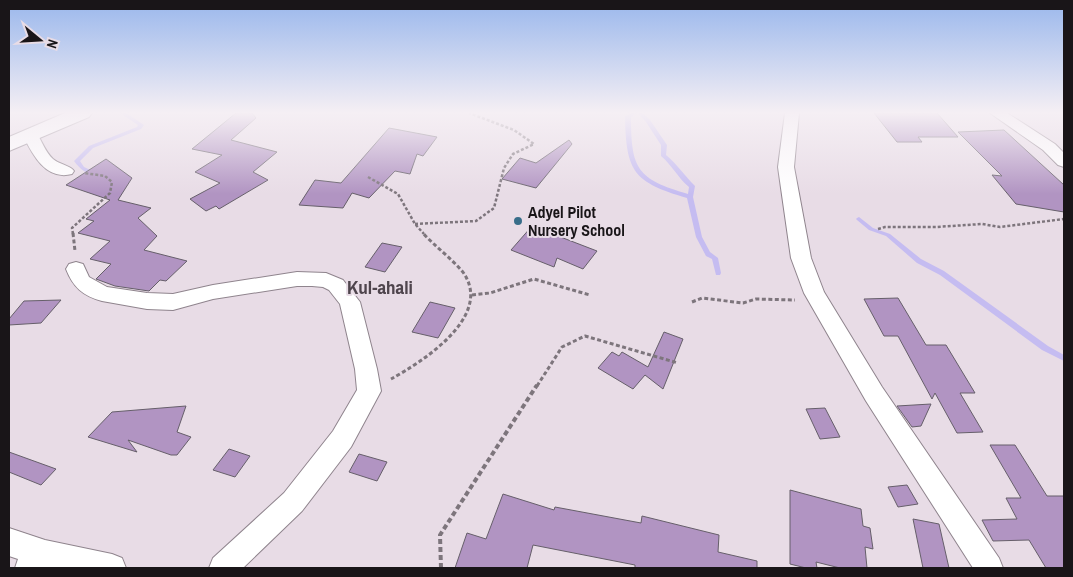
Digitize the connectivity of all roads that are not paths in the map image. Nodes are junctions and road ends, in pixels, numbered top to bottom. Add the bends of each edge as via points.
1 (21, 140) edge
2 (33, 140) edge
3 (789, 140) edge
4 (1038, 140) edge
5 (9, 145) edge
6 (1064, 162) edge
7 (60, 170) road end
8 (76, 269) road end
9 (9, 542) edge
10 (37, 561) edge
11 (112, 568) edge
12 (223, 568) edge
13 (989, 568) edge

1 - 5 main road
2 - 7 street via 38,152
3 - 13 street via 786,167 801,258 814,293 874,394
4 - 6 street
8 - 12 street via 81,280 102,294 147,301 172,302 298,279 326,280 336,285 350,302 368,391 342,439 293,502
9 - 10 street
10 - 11 street

